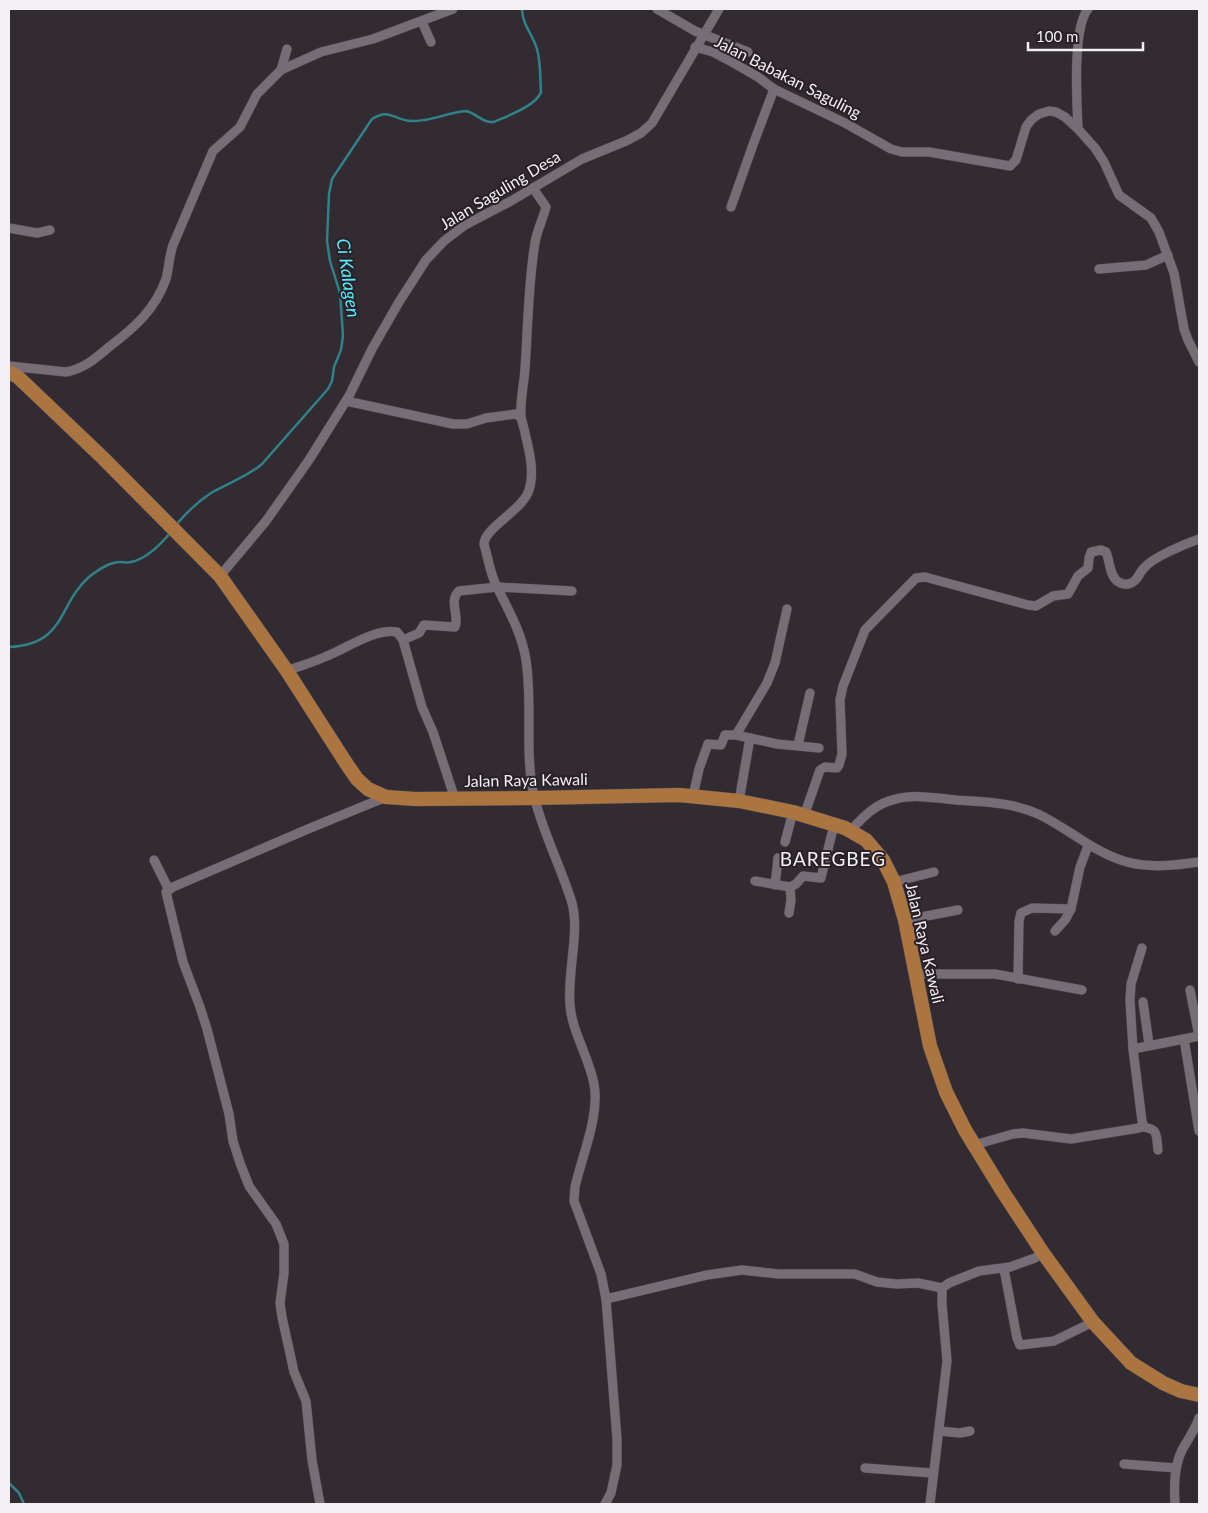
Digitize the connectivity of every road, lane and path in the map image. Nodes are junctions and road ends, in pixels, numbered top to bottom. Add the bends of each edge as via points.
1 (453, 9) edge
2 (657, 9) edge
3 (719, 9) edge
4 (1088, 9) edge
5 (422, 22) junction
6 (704, 35) junction
7 (431, 42) dead end
8 (695, 48) junction
9 (286, 49) dead end
10 (748, 52) dead end
11 (281, 70) junction
12 (774, 90) junction
13 (1078, 129) junction
14 (533, 188) junction
15 (732, 208) dead end
16 (9, 228) edge
17 (50, 230) dead end
18 (1168, 255) junction
19 (1099, 269) dead end
20 (1199, 362) edge
21 (9, 366) edge
22 (9, 372) edge
23 (346, 401) junction
24 (520, 417) junction
25 (1199, 538) edge
26 (220, 576) junction
27 (497, 587) junction
28 (572, 591) dead end
29 (786, 609) dead end
30 (403, 640) junction
31 (287, 672) junction
32 (810, 693) dead end
33 (736, 735) junction
34 (750, 738) junction
35 (798, 745) junction
36 (819, 748) dead end
37 (693, 796) junction
38 (386, 797) junction
39 (534, 798) junction
40 (455, 799) junction
41 (739, 801) junction
42 (799, 814) junction
43 (834, 825) junction
44 (850, 831) junction
45 (785, 842) dead end
46 (1088, 846) junction
47 (778, 858) dead end
48 (154, 860) dead end
49 (1199, 862) edge
50 (934, 872) dead end
51 (755, 881) dead end
52 (894, 882) junction
53 (775, 885) junction
54 (790, 887) junction
55 (169, 890) junction
56 (1071, 909) junction
57 (958, 910) dead end
58 (789, 913) dead end
59 (905, 920) junction
60 (1055, 931) dead end
61 (1142, 948) dead end
62 (916, 974) junction
63 (1018, 978) junction
64 (1082, 990) dead end
65 (1190, 990) dead end
66 (1143, 1002) dead end
67 (1199, 1036) edge
68 (1184, 1039) junction
69 (1149, 1044) junction
70 (1133, 1049) junction
71 (1141, 1127) junction
72 (1199, 1132) edge
73 (974, 1145) junction
74 (1158, 1150) dead end
75 (1043, 1253) junction
76 (1004, 1269) junction
77 (942, 1288) junction
78 (606, 1299) junction
79 (1093, 1322) junction
80 (1199, 1395) edge
81 (1199, 1418) edge
82 (939, 1431) junction
83 (970, 1432) dead end
84 (1124, 1464) dead end
85 (865, 1468) dead end
86 (1176, 1468) junction
87 (932, 1473) junction
88 (320, 1504) edge
89 (605, 1504) edge
90 (930, 1504) edge
91 (1175, 1504) edge

1 - 5 street
2 - 6 street
3 - 6 street, Jalan Saguling Desa
4 - 13 street via 1083,18 1078,48
5 - 7 street
5 - 11 street via 374,40 321,52
6 - 8 street, Jalan Saguling Desa
6 - 10 street
8 - 12 street, Jalan Babakan Saguling via 713,52 732,62
8 - 14 street, Jalan Saguling Desa via 652,123 641,133 582,159
9 - 11 street
11 - 21 street via 257,94 240,127 213,151 168,258 165,281 141,321 88,364 74,371
12 - 13 street, Jalan Babakan Saguling via 902,152 929,152 1010,166 1016,160 1026,127 1039,114 1056,112
12 - 15 street
13 - 18 street via 1104,162 1119,195 1150,218
14 - 23 street, Jalan Saguling Desa via 465,226 426,260 372,349
14 - 24 street via 546,207 535,244
16 - 17 street via 36,233
18 - 19 street via 1146,264
18 - 20 street via 1184,328
22 - 26 highway, Jalan Raya Kawali via 18,376
23 - 24 street via 453,424 516,414
23 - 26 street, Jalan Saguling Desa via 266,521
24 - 27 street via 530,453 529,490 520,504 484,540
25 - 42 street via 1161,556 1144,568 1135,581 1127,584 1115,579 1106,552 1091,552 1088,568 1078,576 1070,593 1053,596 1036,606 925,577 916,578 866,630 842,686 842,759 837,768 820,770
26 - 31 highway, Jalan Raya Kawali
27 - 28 street
27 - 30 street via 459,592 454,600 454,627 424,625 419,633
27 - 39 street via 519,633 526,660 530,773
29 - 33 street via 775,663 767,684
30 - 31 street via 397,632 380,633
30 - 40 street via 422,707
31 - 38 highway, Jalan Raya Kawali via 357,779 368,789
32 - 35 street
33 - 34 street
33 - 37 street via 724,736 720,746 708,744
34 - 35 street
34 - 41 street
35 - 36 street
37 - 39 highway, Jalan Raya Kawali
37 - 41 highway, Jalan Raya Kawali
38 - 40 highway, Jalan Raya Kawali
38 - 55 street
39 - 40 highway, Jalan Raya Kawali
39 - 78 street via 572,904 570,1006 594,1083 596,1103 574,1201 601,1274
41 - 42 highway, Jalan Raya Kawali
42 - 43 highway, Jalan Raya Kawali
42 - 45 street
43 - 44 highway, Jalan Raya Kawali
43 - 54 street via 820,878 803,876
44 - 46 street via 880,804 918,796 1026,809
44 - 52 highway, Jalan Raya Kawali via 866,840 883,860
46 - 49 street via 1130,863 1149,866
46 - 56 street
47 - 53 street
48 - 55 street
50 - 52 street
51 - 53 street
52 - 59 highway, Jalan Raya Kawali
53 - 54 street
54 - 58 street
55 - 88 street via 167,899 207,1029 240,1163 249,1186 276,1224 284,1244 282,1318 294,1372 306,1401
56 - 60 street
56 - 63 street via 1032,908 1021,913
57 - 59 street
59 - 62 highway, Jalan Raya Kawali
61 - 70 street via 1131,984
62 - 63 street via 981,973
62 - 73 highway, Jalan Raya Kawali via 930,1046 946,1092
63 - 64 street
65 - 67 street
66 - 69 street
67 - 68 street
68 - 69 street
68 - 72 street
69 - 70 street
70 - 71 street
71 - 73 street via 1071,1139 1022,1133
71 - 74 street via 1155,1131
73 - 75 highway, Jalan Raya Kawali
75 - 76 street
75 - 79 highway, Jalan Raya Kawali
76 - 77 street via 979,1271
76 - 79 street via 1020,1344 1054,1341
77 - 78 street via 918,1283 877,1282 855,1274 742,1270
77 - 82 street via 947,1361
78 - 89 street via 617,1465
79 - 80 highway, Jalan Raya Kawali via 1131,1363 1163,1383
81 - 86 street
82 - 83 street
82 - 87 street
84 - 86 street
85 - 87 street
86 - 91 street
87 - 90 street

